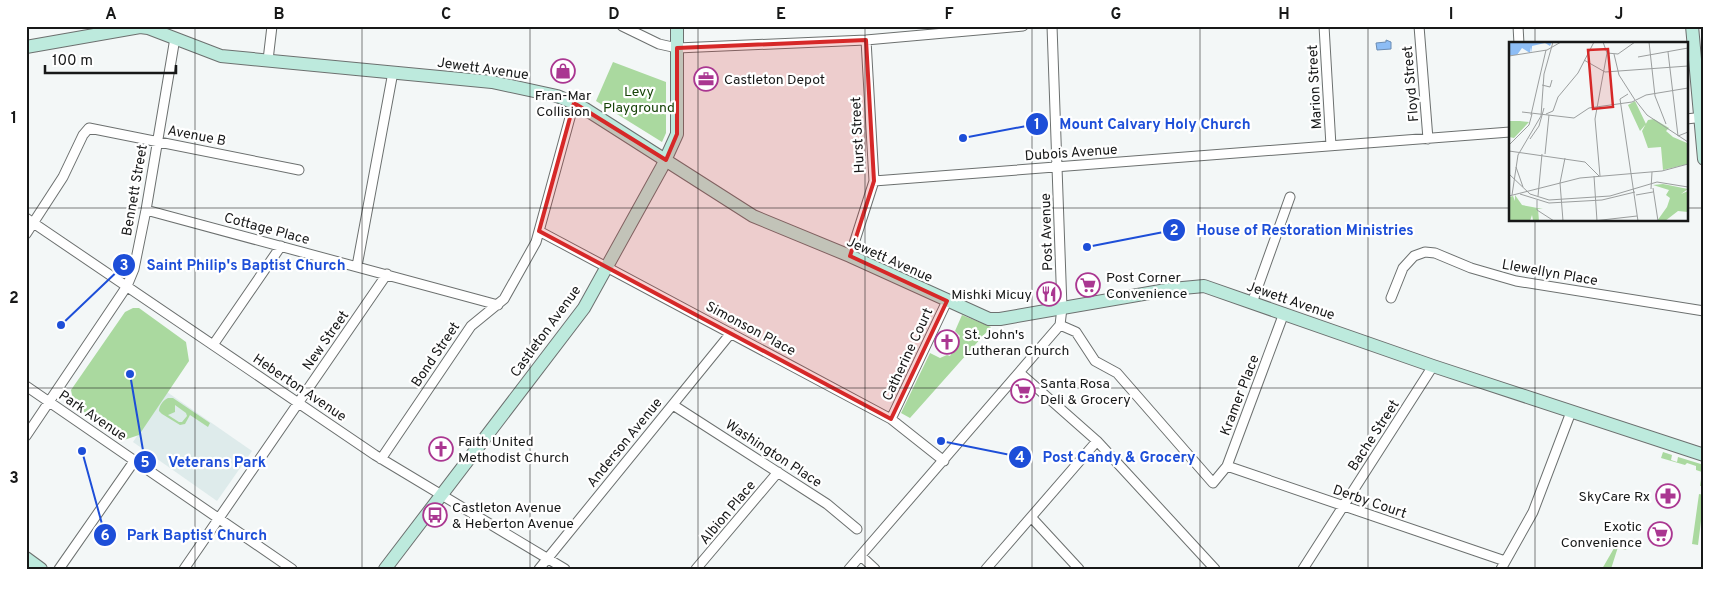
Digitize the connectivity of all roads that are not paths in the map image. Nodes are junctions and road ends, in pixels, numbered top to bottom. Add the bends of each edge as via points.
1 (137, 26) edge
2 (272, 26) edge
3 (622, 26) edge
4 (677, 26) edge
5 (1023, 26) edge
6 (1052, 26) edge
7 (1324, 26) edge
8 (1419, 26) edge
9 (1518, 26) edge
10 (1692, 26) edge
11 (175, 38) junction
12 (866, 40) junction
13 (1519, 42) edge
14 (26, 47) edge
15 (677, 48) junction
16 (268, 60) junction
17 (393, 72) junction
18 (574, 103) junction
19 (1702, 117) edge
20 (1688, 119) edge
21 (1509, 132) edge
22 (1428, 139) junction
23 (157, 141) junction
24 (1331, 146) junction
25 (1704, 158) edge
26 (666, 160) junction
27 (1058, 167) junction
28 (299, 170) dead end
29 (874, 182) junction
30 (1290, 197) dead end
31 (146, 210) junction
32 (30, 220) edge
33 (540, 230) junction
34 (26, 234) edge
35 (282, 246) junction
36 (850, 256) junction
37 (357, 266) junction
38 (608, 266) junction
39 (387, 274) junction
40 (127, 286) junction
41 (1391, 298) dead end
42 (947, 301) junction
43 (1252, 303) junction
44 (498, 305) junction
45 (1062, 308) junction
46 (1704, 311) edge
47 (1284, 313) junction
48 (1060, 325) junction
49 (731, 333) junction
50 (213, 345) junction
51 (1434, 366) junction
52 (1020, 373) junction
53 (26, 386) edge
54 (50, 402) junction
55 (298, 403) junction
56 (673, 405) junction
57 (1571, 412) junction
58 (891, 419) junction
59 (26, 436) edge
60 (1097, 441) junction
61 (1704, 456) edge
62 (381, 458) junction
63 (135, 460) junction
64 (944, 461) junction
65 (1227, 466) junction
66 (778, 472) junction
67 (441, 495) junction
68 (1343, 507) junction
69 (1031, 517) junction
70 (219, 518) junction
71 (857, 529) dead end
72 (861, 556) junction
73 (26, 558) edge
74 (547, 558) junction
75 (1503, 565) edge
76 (41, 569) edge
77 (59, 569) edge
78 (184, 569) edge
79 (292, 569) edge
80 (385, 569) edge
81 (538, 569) edge
82 (565, 569) edge
83 (696, 569) edge
84 (850, 569) edge
85 (876, 569) edge
86 (986, 569) edge
87 (1079, 569) edge
88 (1215, 569) edge
89 (1303, 569) edge

1 - 11 street, Jewett Avenue
1 - 14 street
2 - 16 street
3 - 15 street via 659,44
4 - 15 street, Castleton Avenue
5 - 12 street
6 - 27 street, Post Avenue
7 - 24 street, Marion Street
8 - 22 street, Floyd Street
9 - 13 street
10 - 19 street
11 - 16 street, Jewett Avenue via 221,56
11 - 23 street, Bennett Street
12 - 15 street
12 - 29 street, Hurst Street
15 - 26 street, Castleton Avenue via 677,132
16 - 17 street, Jewett Avenue
17 - 18 street, Jewett Avenue via 492,82 557,96
17 - 37 street
18 - 26 street, Jewett Avenue
18 - 33 street, Bond Street
19 - 20 street
19 - 25 street
21 - 22 street, Dubois Avenue
22 - 24 street, Dubois Avenue
23 - 28 street, Avenue B
23 - 31 street, Bennett Street
23 - 32 street, Avenue B via 89,128 64,177
24 - 27 street, Dubois Avenue
26 - 36 street, Jewett Avenue via 753,216
26 - 38 street, Castleton Avenue
27 - 29 street, Dubois Avenue
27 - 45 street, Post Avenue
29 - 36 street, Hurst Street
30 - 43 street
31 - 35 street, Cottage Place
31 - 40 street, Bennett Street via 134,270
32 - 34 street
32 - 40 street, Heberton Avenue
33 - 38 street, Simonson Place
33 - 44 street, Bond Street
35 - 37 street, Cottage Place
35 - 50 street
36 - 42 street, Jewett Avenue
37 - 39 street, Cottage Place
38 - 49 street, Simonson Place
38 - 67 street, Castleton Avenue via 584,308
39 - 44 street, Cottage Place
39 - 55 street, New Street
40 - 50 street, Heberton Avenue
40 - 54 street, Bennett Street
41 - 46 street, Llewellyn Place via 1403,268 1414,256 1425,252 1516,282
42 - 45 street, Jewett Avenue via 992,320
42 - 58 street, Catherine Court
43 - 45 street, Jewett Avenue via 1200,285
43 - 47 street, Jewett Avenue
44 - 62 street, Bond Street via 471,326
45 - 48 street, Post Avenue
47 - 51 street, Jewett Avenue
47 - 65 street, Kramer Place
48 - 52 street
48 - 65 street, Kramer Place via 1076,332 1095,361 1117,373 1213,483
49 - 56 street, Anderson Avenue
49 - 58 street, Simonson Place
50 - 55 street, Heberton Avenue
51 - 57 street, Jewett Avenue
51 - 68 street, Bache Street
52 - 60 street
52 - 64 street
53 - 54 street, Park Avenue
54 - 59 street, Bennett Street
54 - 63 street, Park Avenue
55 - 62 street, Heberton Avenue
55 - 70 street, New Street
56 - 66 street, Washington Place
56 - 74 street, Anderson Avenue
57 - 61 street, Jewett Avenue
57 - 75 street via 1533,512
58 - 64 street, Simonson Place
60 - 69 street
60 - 88 street
62 - 67 street, Heberton Avenue
63 - 70 street, Park Avenue
63 - 77 street
64 - 72 street
65 - 68 street, Derby Court
66 - 71 street, Washington Place via 827,504
66 - 83 street, Albion Place
67 - 74 street, Heberton Avenue
67 - 80 street, Castleton Avenue
68 - 75 street, Derby Court
68 - 89 street, Bache Street
69 - 86 street
69 - 87 street
70 - 78 street, New Street
70 - 79 street, Park Avenue
72 - 84 street
72 - 85 street
73 - 76 street
74 - 81 street, Anderson Avenue
74 - 82 street, Heberton Avenue

